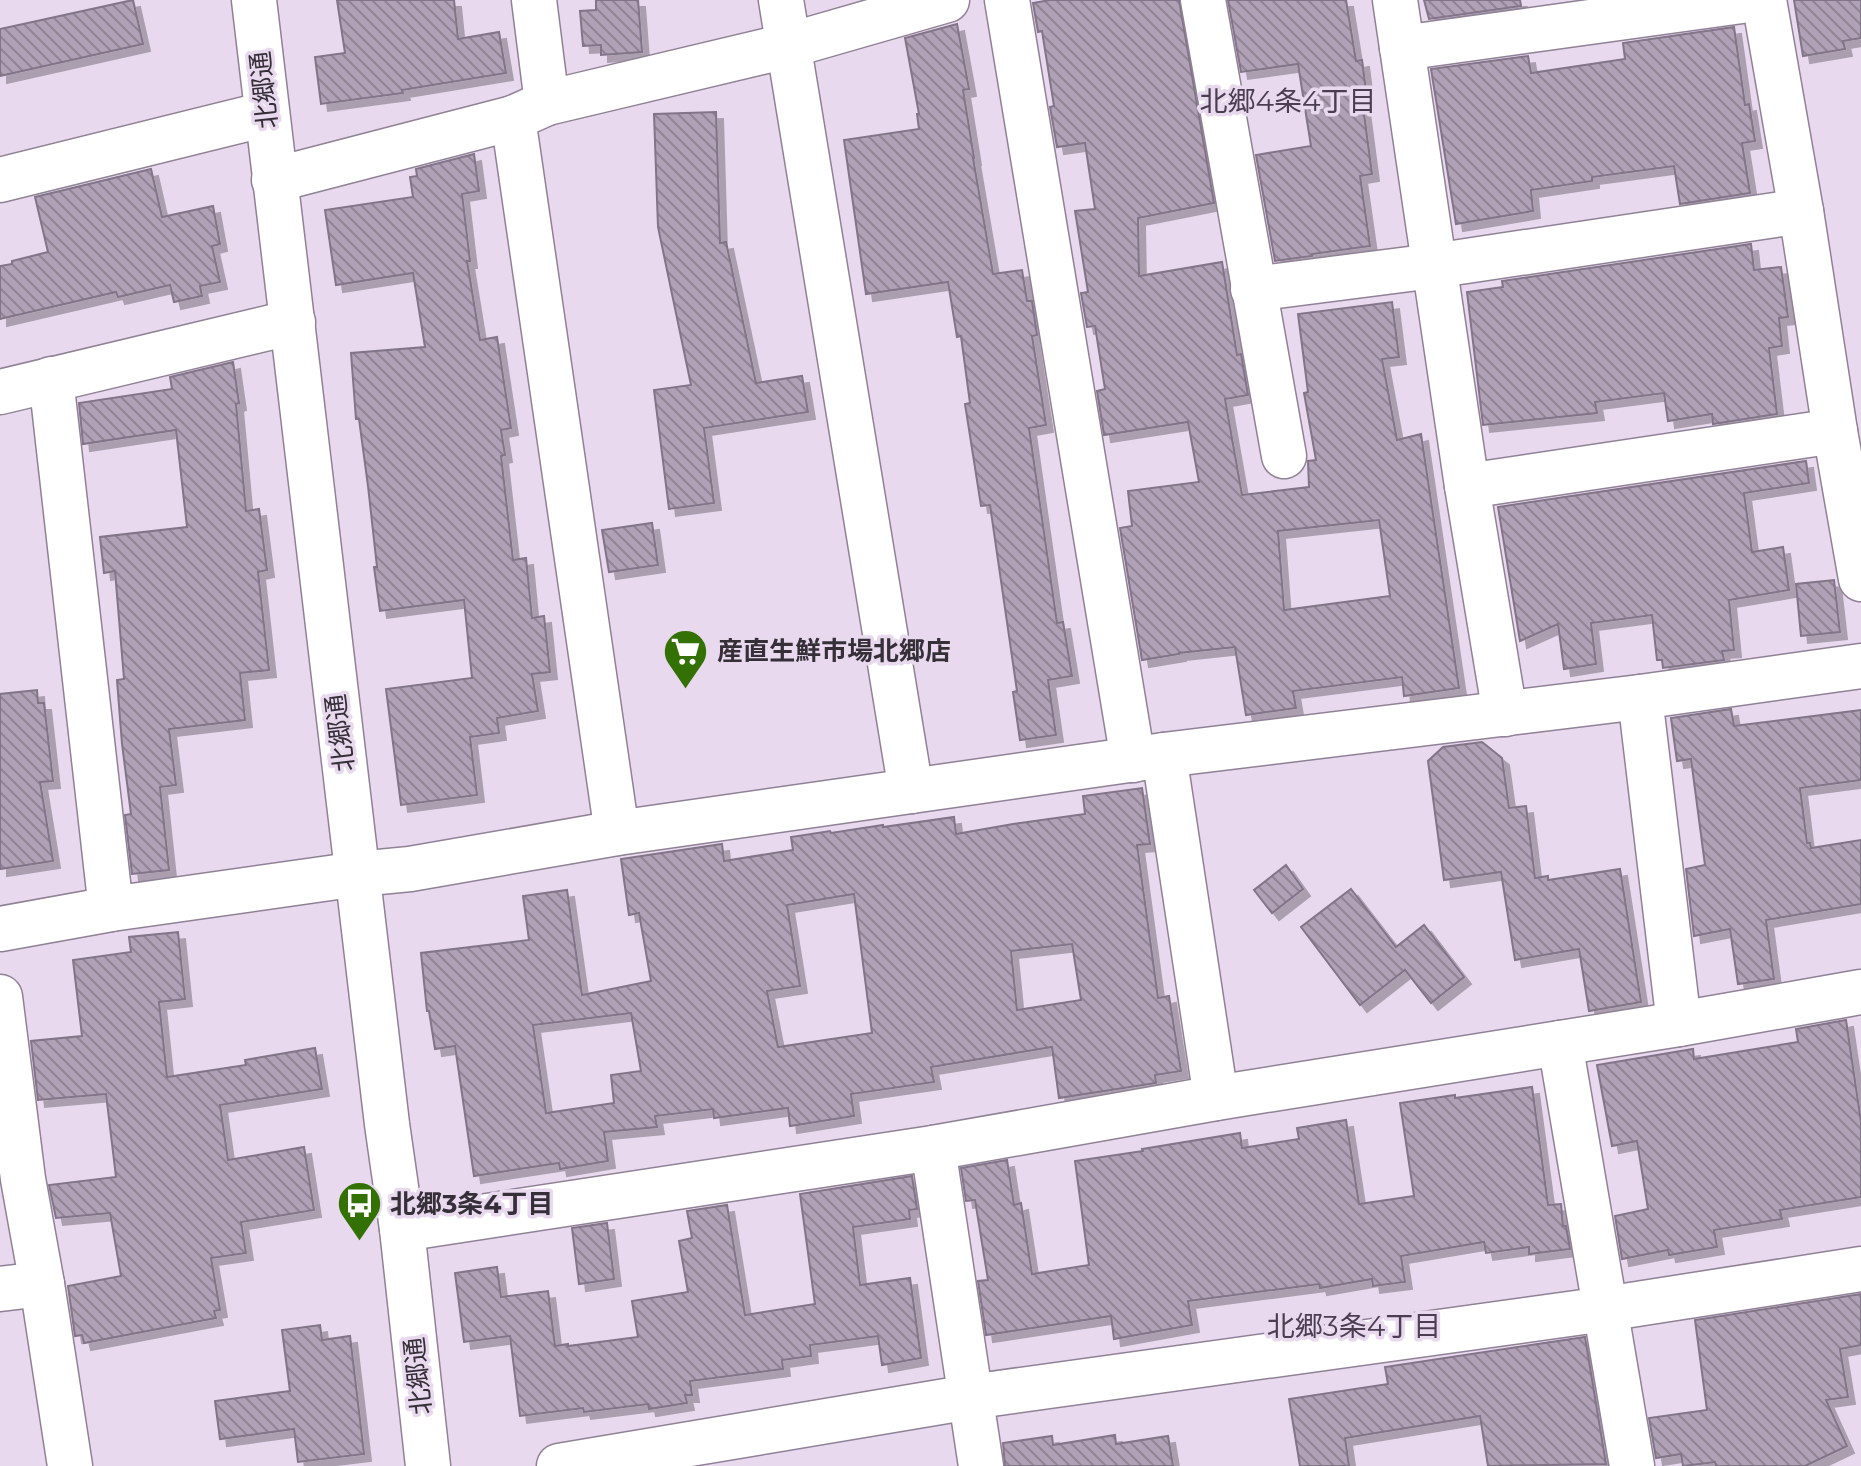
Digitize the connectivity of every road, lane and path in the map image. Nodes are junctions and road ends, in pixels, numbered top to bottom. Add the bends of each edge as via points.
1 (254, 0) edge
2 (534, 0) edge
3 (781, 0) edge
4 (947, 0) edge
5 (1007, 0) edge
6 (1203, 0) edge
7 (1395, 0) edge
8 (1749, 0) edge
9 (1764, 0) edge
10 (787, 46) junction
11 (1402, 48) junction
12 (530, 110) junction
13 (266, 114) junction
14 (0, 180) edge
15 (274, 180) junction
16 (1801, 211) junction
17 (1433, 266) junction
18 (1253, 289) junction
19 (293, 322) junction
20 (51, 379) junction
21 (0, 392) edge
22 (1835, 431) junction
23 (1284, 456) dead end
24 (1467, 486) junction
25 (1861, 579) edge
26 (1861, 666) edge
27 (1640, 697) junction
28 (1505, 714) junction
29 (1148, 758) junction
30 (911, 791) junction
31 (617, 833) junction
32 (358, 874) junction
33 (111, 909) junction
34 (0, 929) edge
35 (1861, 992) edge
36 (0, 997) edge
37 (1679, 1024) junction
38 (1560, 1043) junction
39 (1216, 1098) junction
40 (7, 1109) edge
41 (933, 1148) junction
42 (402, 1229) junction
43 (1861, 1269) edge
44 (21, 1286) edge
45 (1605, 1309) junction
46 (970, 1397) junction
47 (70, 1466) edge
48 (428, 1466) edge
49 (559, 1466) edge
50 (981, 1466) edge
51 (1632, 1466) edge

1 - 13 street, 北郷通
2 - 12 street
3 - 10 street
4 - 10 street
5 - 29 street
6 - 18 street
7 - 11 street
8 - 11 street
9 - 16 street
10 - 12 street
10 - 30 street
11 - 17 street
12 - 15 street
12 - 31 street
13 - 14 street
13 - 15 street, 北郷通
15 - 19 street, 北郷通
16 - 17 street
16 - 22 street
17 - 18 street
17 - 24 street
18 - 23 street
19 - 20 street
19 - 32 street, 北郷通
20 - 21 street
20 - 33 street
22 - 24 street
22 - 25 street
24 - 28 street
26 - 27 street
27 - 28 street
27 - 37 street
28 - 29 street
29 - 30 street
29 - 39 street
30 - 31 street
31 - 32 street
32 - 33 street
32 - 42 street, 北郷通
33 - 34 street
35 - 37 street
36 - 40 street
37 - 38 street
38 - 39 street
38 - 45 street
39 - 41 street
40 - 44 street via 23,1179
41 - 42 street
41 - 46 street
42 - 48 street, 北郷通
43 - 45 street
44 - 47 street
45 - 46 street
45 - 51 street
46 - 49 street
46 - 50 street

